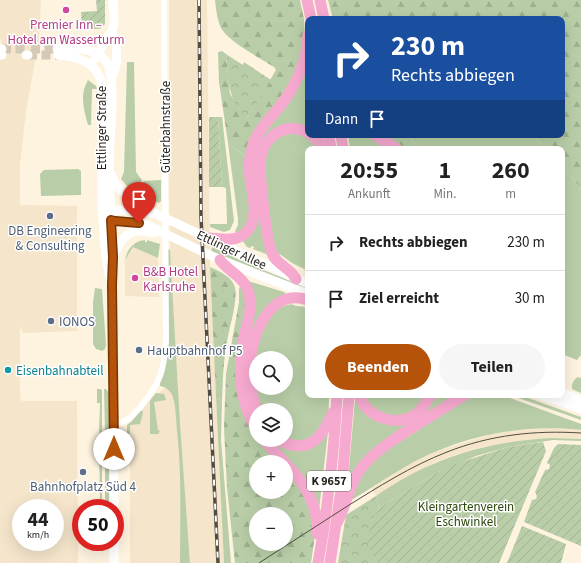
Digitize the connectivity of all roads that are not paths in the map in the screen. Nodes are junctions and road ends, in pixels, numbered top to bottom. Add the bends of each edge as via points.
1 (112, 0) edge
2 (164, 0) edge
3 (307, 0) edge
4 (320, 0) edge
5 (310, 16) edge
6 (323, 16) edge
7 (112, 30) junction
8 (98, 54) junction
9 (305, 58) edge
10 (91, 65) junction
11 (111, 79) junction
12 (305, 132) edge
13 (315, 138) edge
14 (380, 138) edge
15 (322, 146) edge
16 (392, 146) edge
17 (109, 168) junction
18 (158, 215) junction
19 (107, 218) junction
20 (160, 232) junction
21 (209, 238) junction
22 (113, 257) junction
23 (215, 258) junction
24 (296, 279) junction
25 (305, 283) edge
26 (112, 285) junction
27 (305, 293) edge
28 (305, 299) edge
29 (565, 394) edge
30 (349, 398) edge
31 (361, 398) edge
32 (429, 398) edge
33 (461, 398) edge
34 (549, 398) edge
35 (336, 400) edge
36 (581, 400) edge
37 (255, 403) edge
38 (581, 410) edge
39 (249, 413) edge
40 (114, 423) junction
41 (293, 446) edge
42 (270, 447) edge
43 (278, 455) edge
44 (293, 472) edge
45 (114, 499) edge
46 (337, 524) junction
47 (114, 551) edge
48 (319, 561) edge
49 (114, 563) edge
50 (330, 563) edge

1 - 7 main road
2 - 40 street, Güterbahnstraße via 164,361 160,377 138,410 125,421
3 - 5 highway
4 - 6 highway
7 - 8 main road
7 - 11 main road via 117,60
8 - 10 main road
8 - 10 main road via 85,49 58,52
8 - 11 main road, Ettlinger Straße via 107,63
9 - 21 highway via 290,92 262,128 252,150 249,168 254,213 252,224 245,233 236,238
10 - 19 main road, Ettlinger Straße via 100,77 103,89 102,206
11 - 17 main road, Ettlinger Straße
12 - 24 highway via 296,128 275,133 265,143 260,161 271,250 274,258 291,271
13 - 15 highway
14 - 16 highway
17 - 18 main road via 116,185 122,191
17 - 19 main road, Ettlinger Straße
18 - 19 main road via 115,210
18 - 21 main road, Ettlinger Allee
19 - 20 main road, Ettlinger Allee via 139,223
19 - 22 main road
19 - 26 main road via 107,268
20 - 22 main road via 132,232 118,244
20 - 23 main road, Ettlinger Allee
21 - 24 main road, Ettlinger Allee
22 - 26 main road
23 - 27 main road, Ettlinger Allee
23 - 39 highway via 236,273 249,294 250,311 240,375
24 - 25 main road, Ettlinger Allee
26 - 40 main road
28 - 37 highway via 292,297 281,300 261,324 251,352 250,387
29 - 36 main road
30 - 46 highway, K 9657
31 - 32 highway via 374,414 384,419 404,420 421,410
33 - 46 highway via 372,456 354,479
34 - 38 main road
35 - 41 highway via 321,435 307,444
35 - 48 highway, K 9657
40 - 45 main road
42 - 43 highway
44 - 48 highway via 303,484 314,506
46 - 50 highway, K 9657
47 - 49 main road

